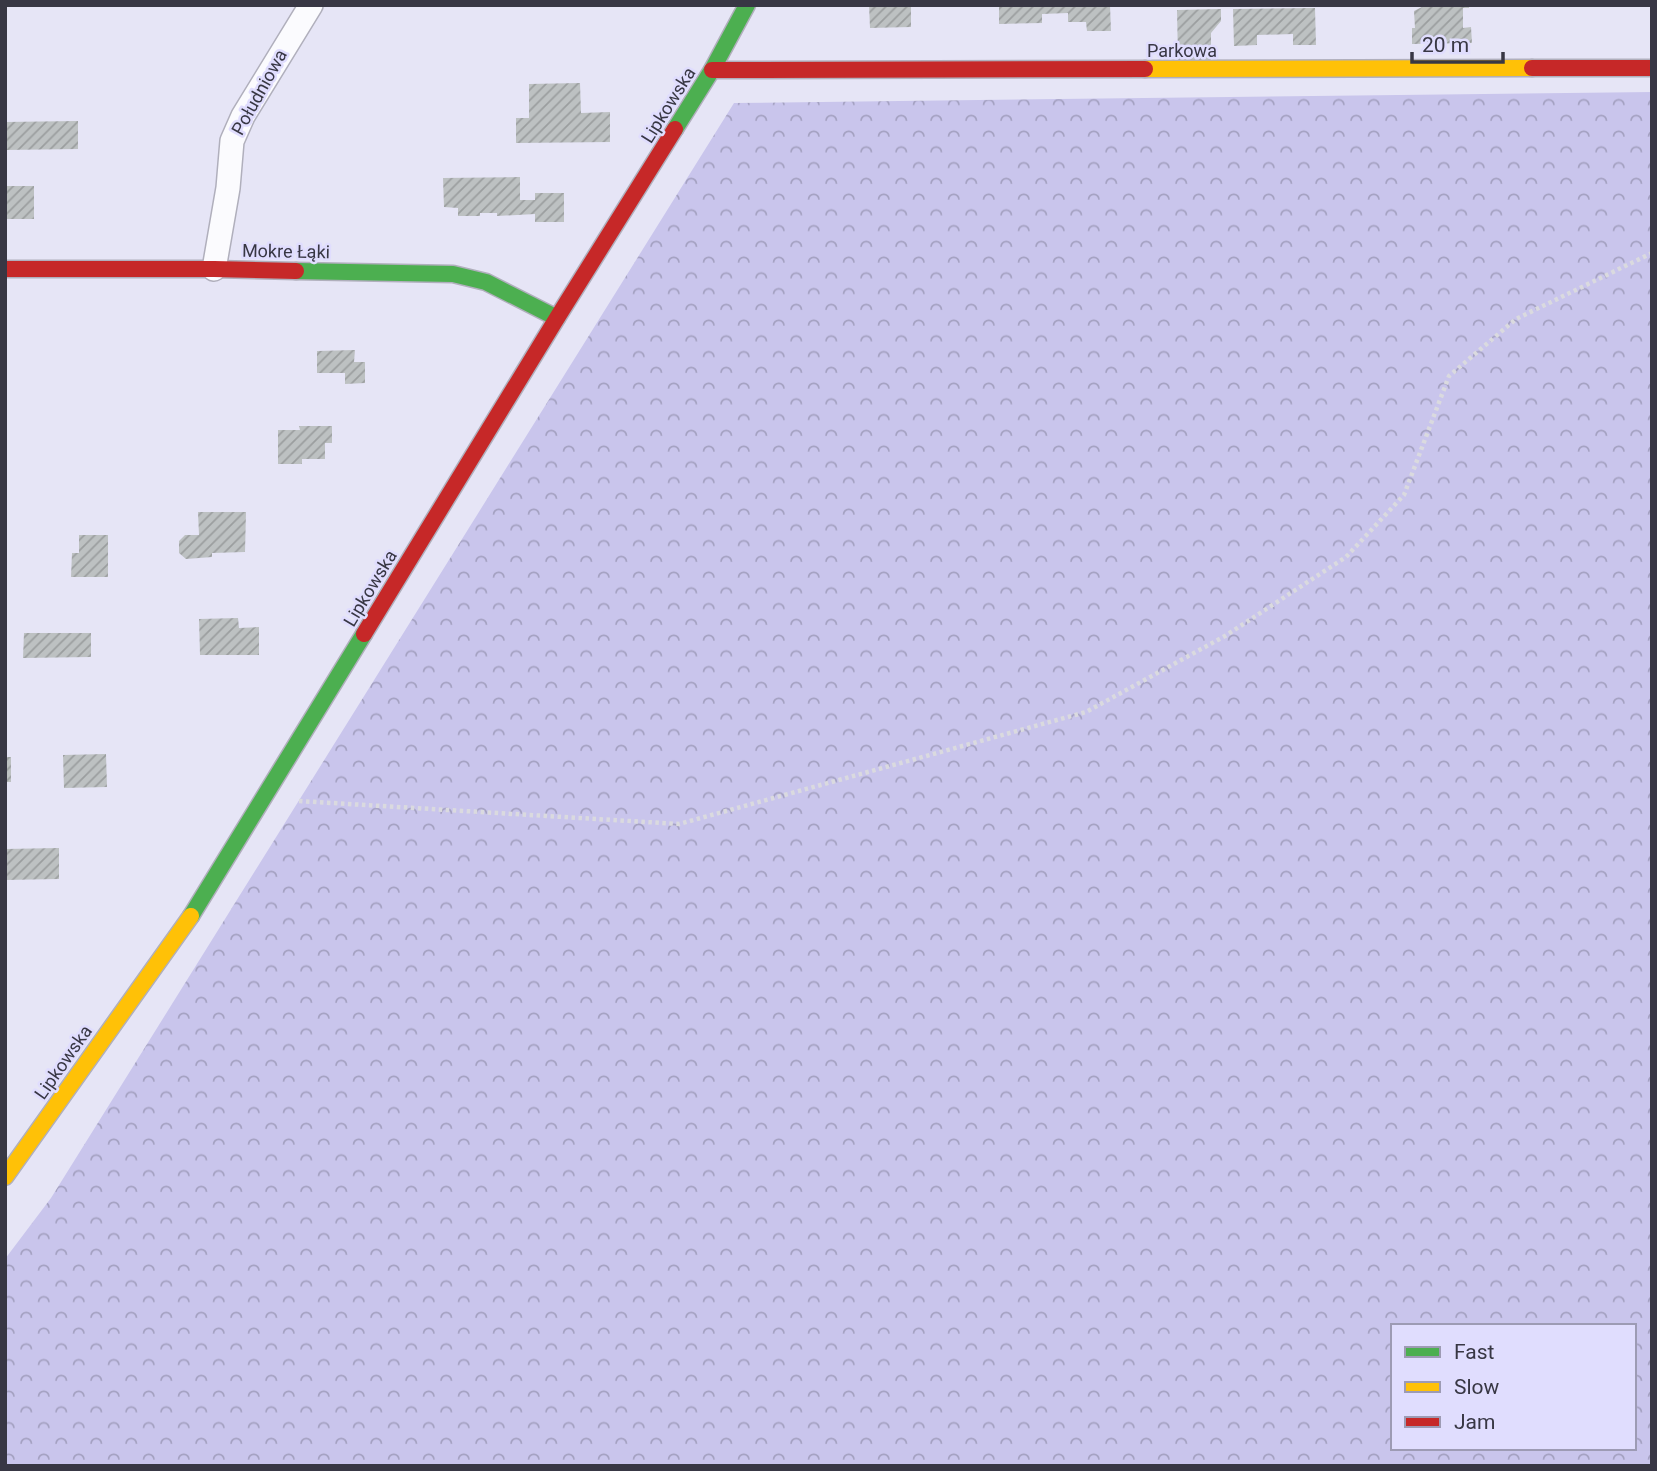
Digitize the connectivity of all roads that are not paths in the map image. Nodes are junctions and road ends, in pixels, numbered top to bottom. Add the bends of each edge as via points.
1 (311, 5) edge
2 (747, 5) edge
3 (1652, 68) edge
4 (712, 70) junction
5 (5, 269) edge
6 (214, 269) junction
7 (557, 318) junction
8 (5, 1177) edge

1 - 6 street, Południowa via 232,141
2 - 4 street, Lipkowska
3 - 4 street, Parkowa
4 - 7 street, Lipkowska
5 - 6 street, Mokre Łąki
6 - 7 street, Mokre Łąki via 453,274 486,282
7 - 8 street, Lipkowska via 197,907

